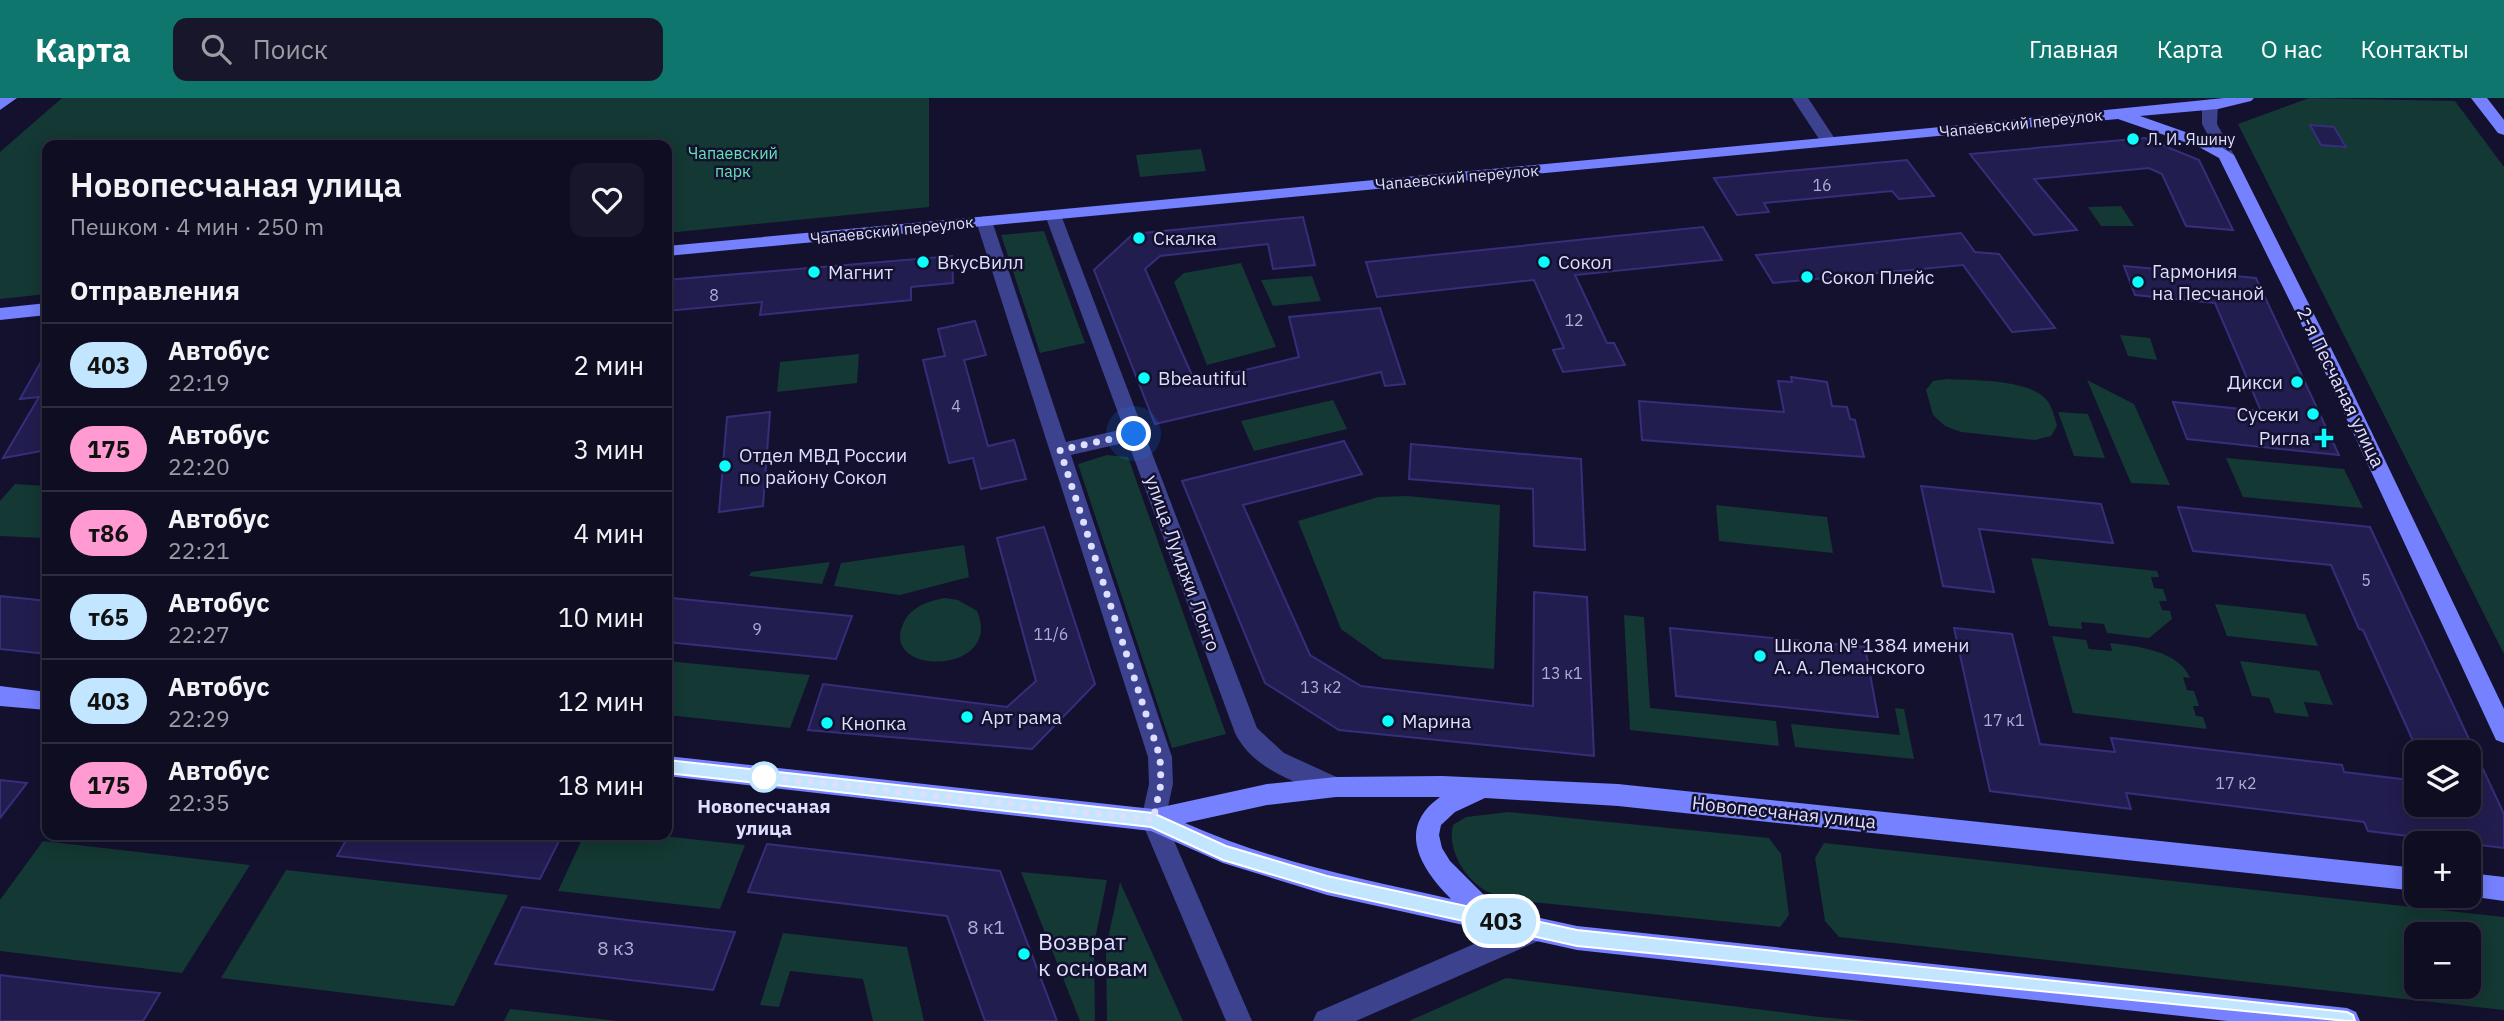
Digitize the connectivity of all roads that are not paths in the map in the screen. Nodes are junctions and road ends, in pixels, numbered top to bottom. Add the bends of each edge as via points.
1 (9, 98) edge
2 (1800, 98) edge
3 (2246, 98) edge
4 (2479, 98) edge
5 (2210, 104) junction
6 (0, 105) edge
7 (2111, 114) junction
8 (2504, 130) edge
9 (1829, 142) junction
10 (2227, 155) junction
11 (1053, 215) junction
12 (984, 221) junction
13 (672, 251) edge
14 (42, 310) edge
15 (0, 314) edge
16 (1134, 434) junction
17 (1060, 450) junction
18 (0, 696) edge
19 (42, 700) edge
20 (2504, 733) edge
21 (672, 767) edge
22 (1335, 787) junction
23 (1496, 787) junction
24 (1153, 820) junction
25 (2404, 879) edge
26 (2481, 887) edge
27 (2504, 889) edge
28 (1492, 919) junction
29 (1534, 930) junction
30 (1239, 1021) edge
31 (1326, 1021) edge
32 (2347, 1021) edge

1 - 6 street
2 - 9 street
3 - 5 street, Чапаевский переулок
4 - 8 street
5 - 7 street, Чапаевский переулок
5 - 10 street via 2209,123
7 - 9 street, Чапаевский переулок
7 - 10 street
9 - 11 street, Чапаевский переулок
10 - 20 street, 2-я Песчаная улица
11 - 12 street, Чапаевский переулок
11 - 16 street, улица Луиджи Лонго
12 - 13 street, Чапаевский переулок
12 - 17 street
14 - 15 street
16 - 17 street
16 - 22 street, улица Луиджи Лонго via 1247,733 1260,751 1279,764
17 - 24 street via 1160,757 1161,784
18 - 19 street
21 - 24 street, Новопесчаная улица
22 - 23 street, Новопесчаная улица
22 - 24 street, Новопесчаная улица via 1231,800
23 - 25 street, Новопесчаная улица via 1618,795
23 - 28 street via 1444,804 1433,815 1426,836 1432,856 1445,874
24 - 28 street, Новопесчаная улица via 1223,852 1327,883
24 - 30 street
26 - 27 street
28 - 29 street, Новопесчаная улица
29 - 31 street
29 - 32 street, Новопесчаная улица via 1761,959

